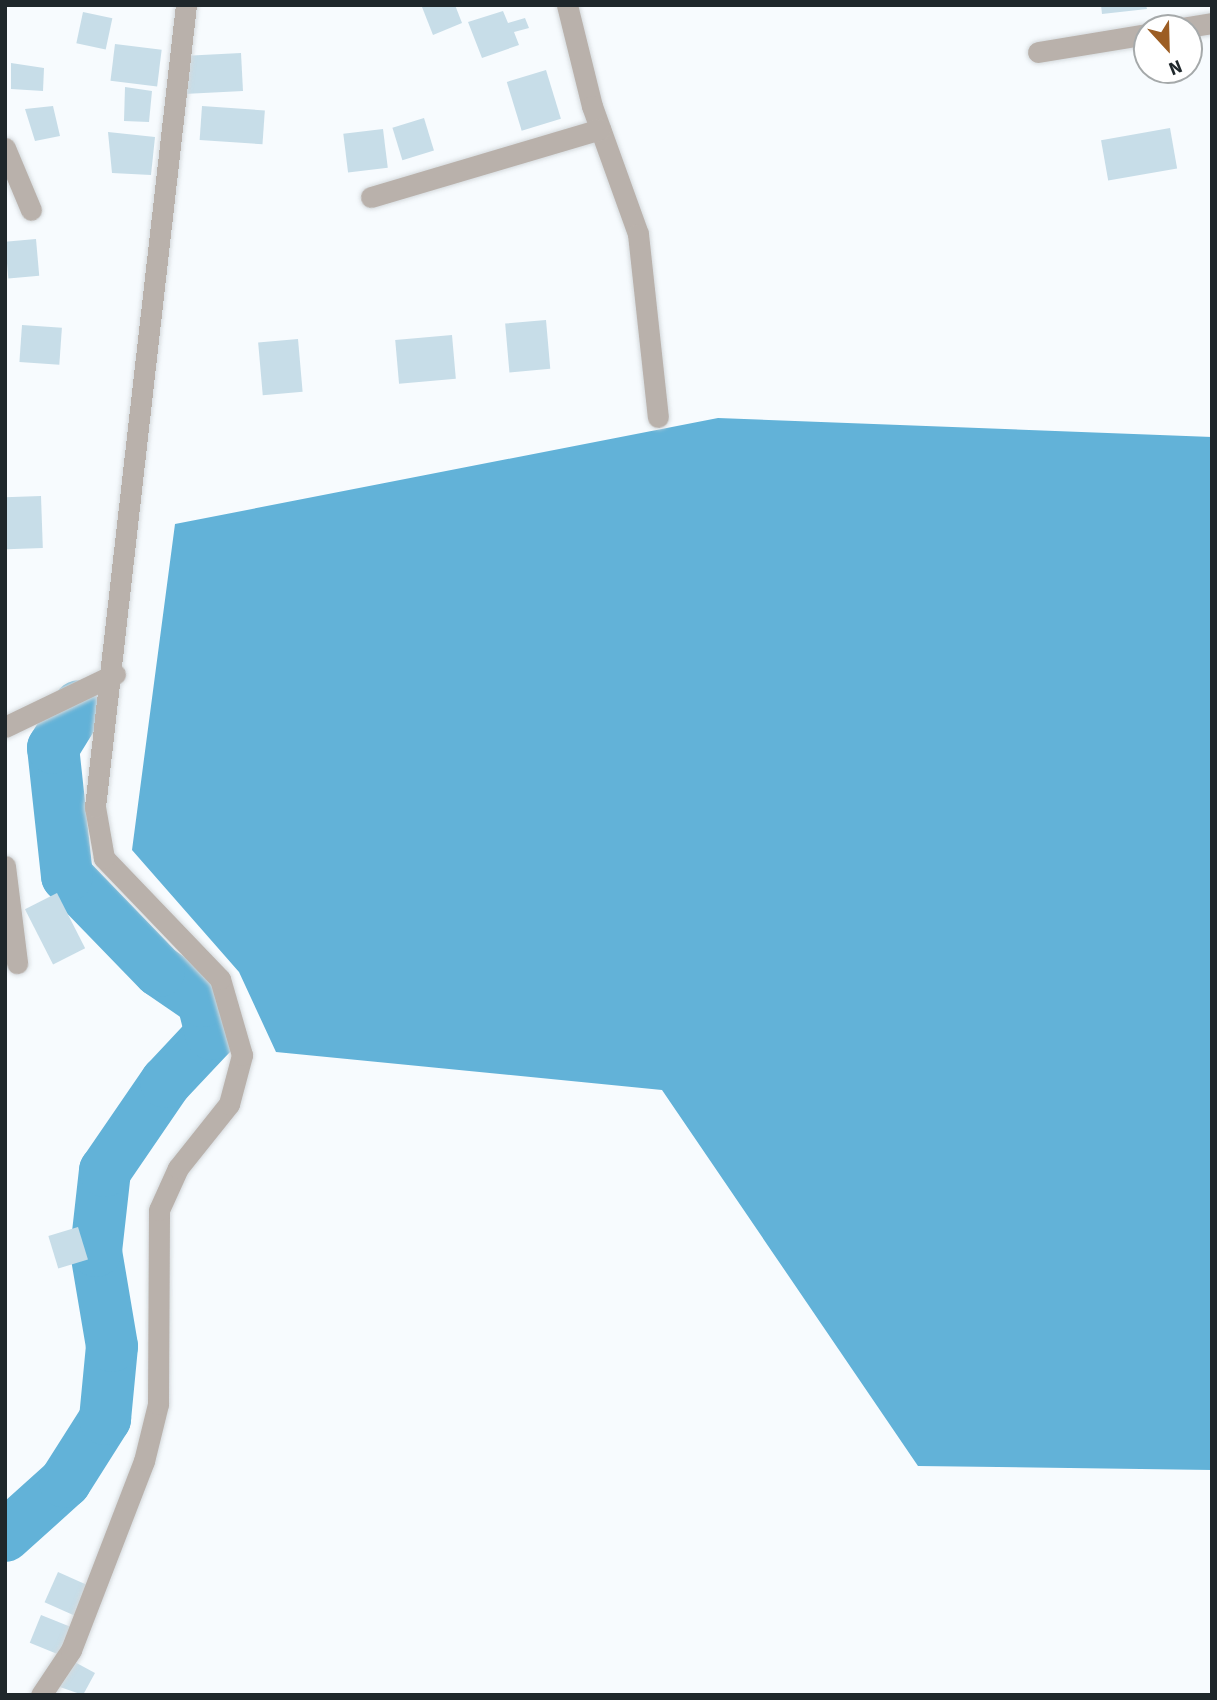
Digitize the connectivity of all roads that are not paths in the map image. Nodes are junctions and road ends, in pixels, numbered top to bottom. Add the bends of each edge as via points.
1 (186, 5) edge
2 (567, 5) edge
3 (1211, 5) edge
4 (1212, 13) edge
5 (1133, 36) edge
6 (1038, 52) dead end
7 (600, 129) junction
8 (5, 148) edge
9 (371, 197) dead end
10 (31, 211) dead end
11 (658, 417) dead end
12 (115, 674) junction
13 (5, 727) edge
14 (6, 874) edge
15 (17, 963) dead end
16 (41, 1695) edge

1 - 12 street
2 - 7 street
3 - 4 street
5 - 6 street
7 - 9 street
7 - 11 street via 638,234
8 - 10 street
12 - 13 street
12 - 16 street via 95,807 104,858 220,979 242,1055 229,1104 178,1168 159,1210 162,1342 150,1438 71,1650
14 - 15 street

